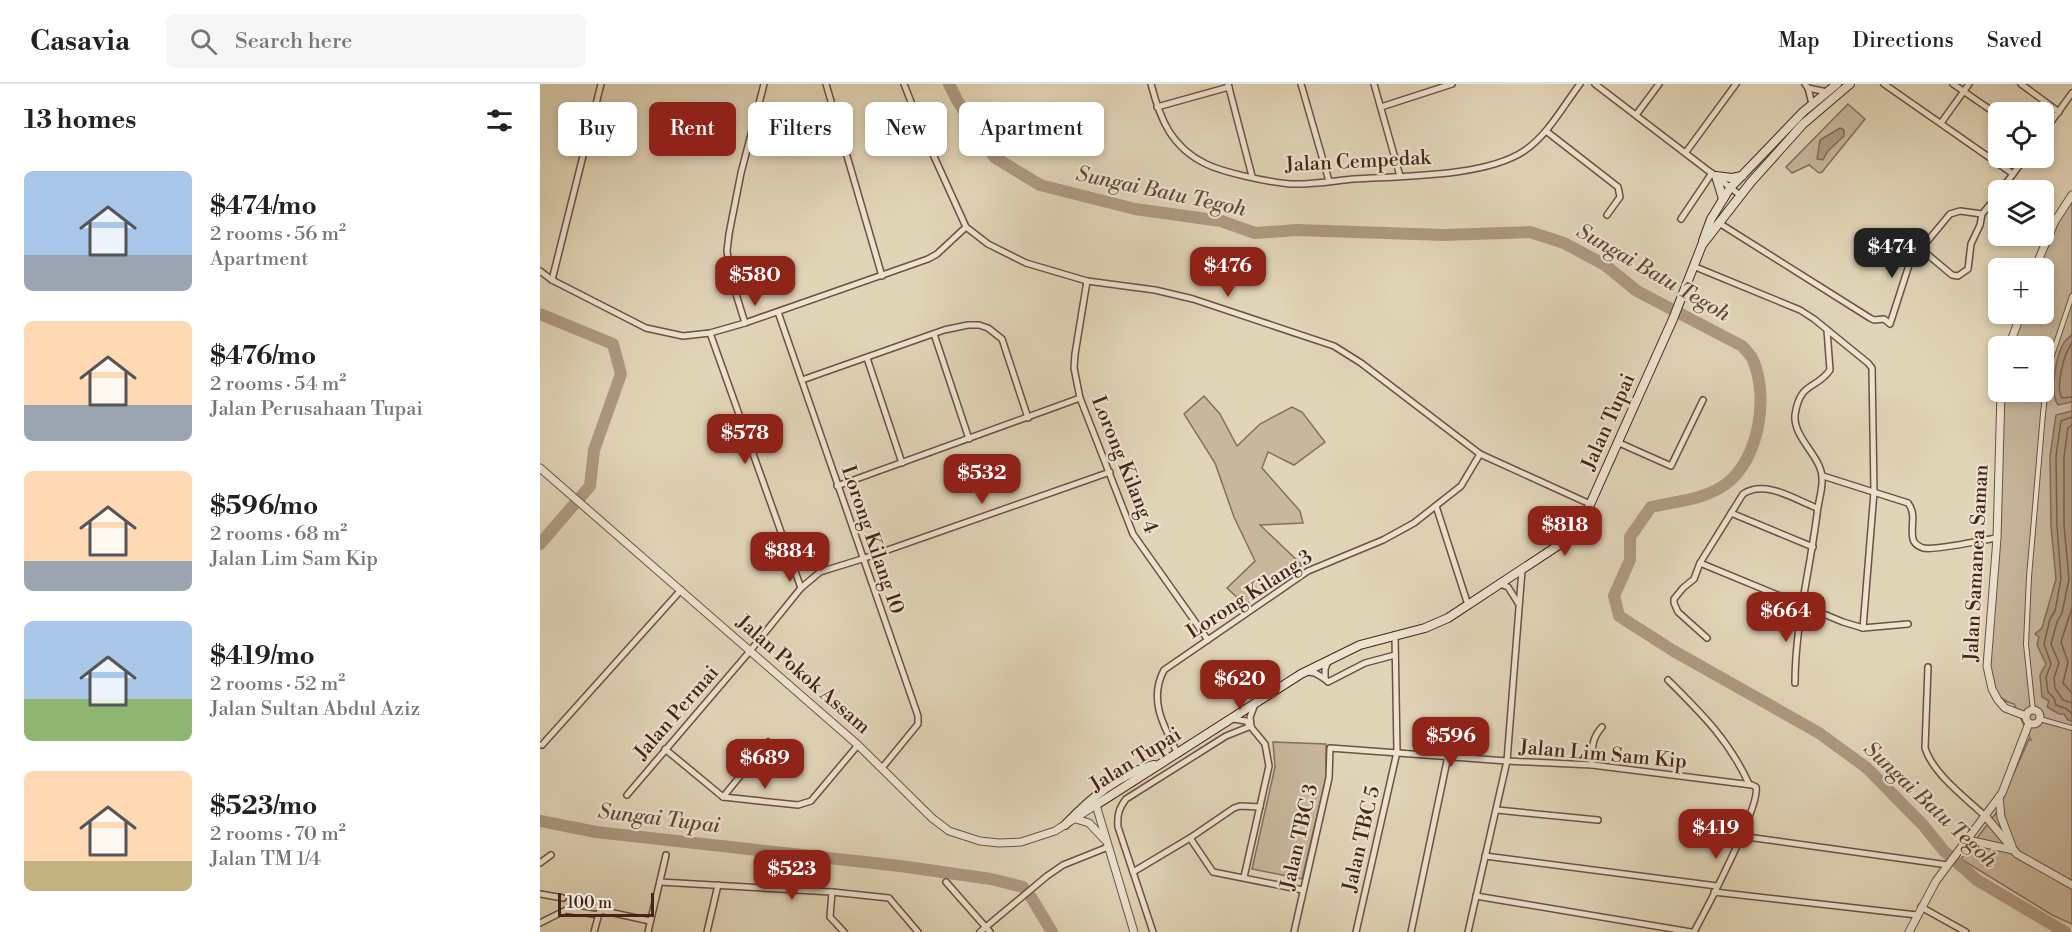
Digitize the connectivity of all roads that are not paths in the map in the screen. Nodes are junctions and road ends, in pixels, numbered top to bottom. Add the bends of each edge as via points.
1 (601, 84) edge
2 (764, 84) edge
3 (826, 84) edge
4 (904, 84) edge
5 (1151, 84) edge
6 (1301, 84) edge
7 (1374, 84) edge
8 (1452, 84) edge
9 (1580, 84) edge
10 (1595, 84) edge
11 (1659, 84) edge
12 (1736, 84) edge
13 (1837, 84) edge
14 (1850, 84) edge
15 (1884, 84) edge
16 (1953, 84) edge
17 (1969, 84) edge
18 (2021, 84) edge
19 (1229, 86) edge
20 (1807, 86) edge
21 (1828, 92) junction
22 (1964, 92) junction
23 (2072, 93) edge
24 (1812, 104) junction
25 (1381, 106) junction
26 (1157, 107) junction
27 (1988, 108) edge
28 (2059, 112) junction
29 (1636, 115) junction
30 (2054, 119) edge
31 (1941, 123) junction
32 (1546, 131) junction
33 (1686, 152) junction
34 (2018, 168) edge
35 (2013, 174) junction
36 (1714, 175) junction
37 (1252, 176) junction
38 (1400, 176) junction
39 (1742, 176) junction
40 (2008, 180) edge
41 (1329, 181) junction
42 (1730, 188) junction
43 (1740, 195) junction
44 (2072, 195) edge
45 (1723, 199) junction
46 (1988, 207) edge
47 (1982, 214) junction
48 (1607, 215) dead end
49 (1681, 219) dead end
50 (1719, 223) junction
51 (966, 226) junction
52 (1702, 245) junction
53 (1921, 249) junction
54 (2039, 258) edge
55 (1693, 266) junction
56 (540, 271) edge
57 (882, 276) junction
58 (552, 280) junction
59 (1087, 281) junction
60 (2072, 296) edge
61 (778, 312) junction
62 (745, 323) junction
63 (1827, 330) junction
64 (710, 333) junction
65 (934, 334) junction
66 (867, 358) junction
67 (802, 380) junction
68 (1080, 399) junction
69 (1703, 400) dead end
70 (2001, 402) edge
71 (1028, 418) junction
72 (969, 439) junction
73 (1617, 442) junction
74 (1480, 454) junction
75 (902, 463) junction
76 (540, 468) edge
77 (1110, 472) junction
78 (1822, 476) junction
79 (837, 486) junction
80 (1874, 492) junction
81 (1590, 504) junction
82 (1436, 506) junction
83 (1817, 508) junction
84 (1731, 513) junction
85 (1997, 538) junction
86 (1813, 547) junction
87 (862, 559) junction
88 (1700, 563) junction
89 (1522, 570) junction
90 (1500, 584) junction
91 (801, 588) junction
92 (681, 590) junction
93 (1468, 605) junction
94 (1802, 605) junction
95 (1520, 610) junction
96 (1908, 624) dead end
97 (1863, 628) junction
98 (1395, 635) junction
99 (1707, 638) dead end
100 (1208, 640) junction
101 (750, 651) junction
102 (1395, 656) junction
103 (1329, 659) junction
104 (1928, 667) dead end
105 (1301, 674) junction
106 (1326, 679) junction
107 (1668, 680) dead end
108 (1795, 683) dead end
109 (1256, 703) junction
110 (2033, 711) junction
111 (1233, 719) junction
112 (2040, 719) junction
113 (2028, 720) junction
114 (1251, 726) junction
115 (1602, 727) dead end
116 (2072, 728) edge
117 (768, 742) dead end
118 (542, 745) dead end
119 (858, 745) junction
120 (1330, 748) joint
121 (664, 749) junction
122 (1397, 752) junction
123 (1178, 754) junction
124 (1449, 756) junction
125 (1507, 761) junction
126 (1164, 763) junction
127 (1592, 765) junction
128 (882, 768) junction
129 (1749, 784) junction
130 (627, 795) dead end
131 (723, 797) junction
132 (1999, 797) junction
133 (1096, 805) junction
134 (1260, 807) junction
135 (1497, 810) junction
136 (1986, 817) junction
137 (1076, 819) junction
138 (1598, 820) dead end
139 (1065, 825) junction
140 (1740, 836) junction
141 (1190, 838) junction
142 (1968, 840) junction
143 (1108, 844) junction
144 (2013, 850) junction
145 (551, 855) dead end
146 (666, 855) dead end
147 (1485, 856) junction
148 (540, 863) edge
149 (1949, 864) junction
150 (1133, 872) junction
151 (1244, 877) junction
152 (660, 882) junction
153 (946, 882) dead end
154 (718, 885) junction
155 (2072, 885) edge
156 (1715, 889) junction
157 (1303, 890) junction
158 (832, 892) junction
159 (540, 894) edge
160 (1476, 896) junction
161 (563, 898) dead end
162 (1921, 907) junction
163 (599, 915) junction
164 (1917, 915) junction
165 (650, 921) junction
166 (540, 924) edge
167 (986, 926) junction
168 (594, 932) edge
169 (648, 932) edge
170 (706, 932) edge
171 (844, 932) edge
172 (918, 932) edge
173 (980, 932) edge
174 (990, 932) edge
175 (1134, 932) edge
176 (1153, 932) edge
177 (1294, 932) edge
178 (1356, 932) edge
179 (1411, 932) edge
180 (1468, 932) edge
181 (1693, 932) edge
182 (1909, 932) edge
183 (1966, 932) edge

1 - 58 street
2 - 62 street via 741,173 727,251 730,278
3 - 57 street
4 - 51 street
5 - 26 street, Jalan Cempedak
6 - 41 street
7 - 25 street
8 - 25 street
9 - 32 street, Jalan Cempedak
10 - 29 street
11 - 29 street
12 - 33 street
13 - 21 main road
14 - 43 main road, Jalan Tupai via 1803,124
15 - 31 street
16 - 22 street
17 - 22 street
18 - 28 street
19 - 26 street
19 - 37 street
20 - 21 street
20 - 24 street
21 - 24 main road
22 - 27 street
22 - 31 street
23 - 28 street
24 - 39 main road
25 - 38 street
26 - 37 street, Jalan Cempedak via 1166,128 1193,156 1219,169
28 - 30 street
29 - 33 street
31 - 35 street
32 - 38 street, Jalan Cempedak via 1525,150 1489,165
32 - 48 street via 1618,187 1620,197
33 - 36 street
34 - 35 street
35 - 40 street
36 - 39 main road
36 - 42 street
36 - 45 main road
36 - 49 street
37 - 41 street, Jalan Cempedak via 1290,183
38 - 41 street, Jalan Cempedak
39 - 42 main road
42 - 43 street
42 - 45 main road
43 - 50 main road, Jalan Tupai
44 - 54 street via 2055,221
45 - 52 main road
46 - 47 street
47 - 53 street via 1950,214
47 - 53 street via 1971,244 1968,269 1962,276 1952,275
50 - 52 main road, Jalan Tupai
50 - 53 street via 1870,318 1890,324 1908,266
51 - 57 street via 937,254
51 - 59 street via 988,244 1026,263
52 - 55 main road, Jalan Tupai
55 - 63 street via 1800,310
55 - 73 main road, Jalan Tupai
56 - 58 street
57 - 61 street
58 - 64 street via 646,328 683,336
59 - 68 street, Lorong Kilang 4 via 1075,361
59 - 74 street via 1193,299 1334,345
60 - 110 street via 2048,367 2043,414 2025,644
61 - 62 street
61 - 67 street, Lorong Kilang 10
62 - 64 street
63 - 78 street via 1830,370 1804,390 1795,418
63 - 80 street via 1872,368
64 - 91 street
65 - 66 street
65 - 71 street via 969,325 996,333 1002,339
65 - 72 street
66 - 67 street
66 - 75 street
67 - 79 street, Lorong Kilang 10
68 - 71 street
68 - 77 street, Lorong Kilang 4
69 - 73 street via 1671,466
70 - 85 street, Jalan Samanea Saman
71 - 72 street
72 - 75 street
73 - 81 main road, Jalan Tupai
74 - 81 street
74 - 82 street, Lorong Kilang 3 via 1461,486
75 - 79 street
76 - 92 street, Jalan Pokok Assam
77 - 87 street, Jalan Permai
77 - 100 street, Lorong Kilang 4 via 1133,534
78 - 80 street
78 - 83 street
79 - 87 street, Lorong Kilang 10
80 - 85 street via 1908,503 1913,515 1912,538 1922,548
80 - 97 street
81 - 89 main road, Jalan Tupai via 1571,537
82 - 93 street
82 - 100 street, Lorong Kilang 3 via 1383,540 1308,571
83 - 84 street via 1754,488 1743,494
83 - 86 street
84 - 86 street
84 - 88 street
85 - 113 street, Jalan Samanea Saman via 1987,666 1998,700
86 - 94 street
87 - 91 street, Jalan Permai via 820,572
87 - 128 street, Lorong Kilang 10 via 918,716 918,724
88 - 94 street
88 - 99 street via 1694,579 1678,593 1674,603 1678,612
89 - 90 main road, Jalan Tupai
89 - 95 street
90 - 93 main road, Jalan Tupai
90 - 95 street via 1513,592
91 - 101 street, Jalan Permai
92 - 101 street, Jalan Pokok Assam
92 - 118 street
93 - 98 main road, Jalan Tupai via 1437,624
94 - 97 street
94 - 108 street
95 - 125 street
96 - 97 street
98 - 102 street, Jalan TBC 5
98 - 103 main road, Jalan Tupai
100 - 123 street, Lorong Kilang 3 via 1164,670 1156,690 1159,713
101 - 119 street, Jalan Pokok Assam
101 - 121 street, Jalan Permai
102 - 106 street via 1365,663 1328,682
102 - 122 street, Jalan TBC 5
103 - 105 main road, Jalan Tupai
103 - 106 street
104 - 136 street via 1928,757
105 - 106 street via 1315,673
105 - 109 main road, Jalan Tupai
107 - 129 street via 1723,738
109 - 111 main road, Jalan Tupai
109 - 114 street
110 - 112 street
110 - 113 street
111 - 114 street
111 - 123 main road, Jalan Tupai
112 - 113 street via 2036,724
112 - 116 street
113 - 132 street
114 - 134 street via 1265,744 1269,766
114 - 150 street via 1226,736 1126,799 1117,817
115 - 127 street via 1594,735
117 - 131 street
119 - 128 street, Jalan Pokok Assam
119 - 131 street via 811,801 798,805
120 - 122 street, Jalan Lim Sam Kip
120 - 157 street, Jalan TBC 3 via 1329,778
121 - 130 street, Jalan Permai
121 - 131 street
122 - 124 street, Jalan Lim Sam Kip
122 - 178 street, Jalan TBC 5
123 - 126 main road, Jalan Tupai
124 - 125 street, Jalan Lim Sam Kip
124 - 179 street
125 - 127 street, Jalan Lim Sam Kip
125 - 135 street
126 - 133 main road, Jalan Tupai
126 - 139 main road via 1141,768 1091,798
127 - 129 street, Jalan Lim Sam Kip
128 - 139 street, Jalan Pokok Assam via 932,818 963,837 1021,842
129 - 140 street via 1756,787 1756,796
132 - 136 street
132 - 144 street via 2001,817
133 - 137 street, Jalan Tupai
133 - 143 street
134 - 141 street via 1234,808
134 - 151 street
135 - 138 street
135 - 147 street
136 - 142 street
136 - 144 street
137 - 139 street, Jalan Tupai
137 - 143 street via 1089,823
140 - 149 street
140 - 156 street
141 - 150 street
141 - 151 street via 1213,872
142 - 144 street
142 - 149 street
143 - 167 street via 1055,870
143 - 175 street
144 - 155 street
145 - 148 street
146 - 152 street
147 - 156 street
147 - 160 street
149 - 162 street
150 - 176 street
151 - 157 street
152 - 154 street
152 - 165 street
153 - 167 street
154 - 158 street
154 - 170 street
156 - 164 street
156 - 181 street
157 - 177 street, Jalan TBC 3
158 - 171 street via 830,917
158 - 172 street via 888,898
159 - 161 street
160 - 180 street
160 - 181 street
162 - 164 street
162 - 183 street
163 - 165 street via 600,910
163 - 166 street via 566,910
163 - 168 street
164 - 182 street
165 - 169 street
167 - 173 street
167 - 174 street

